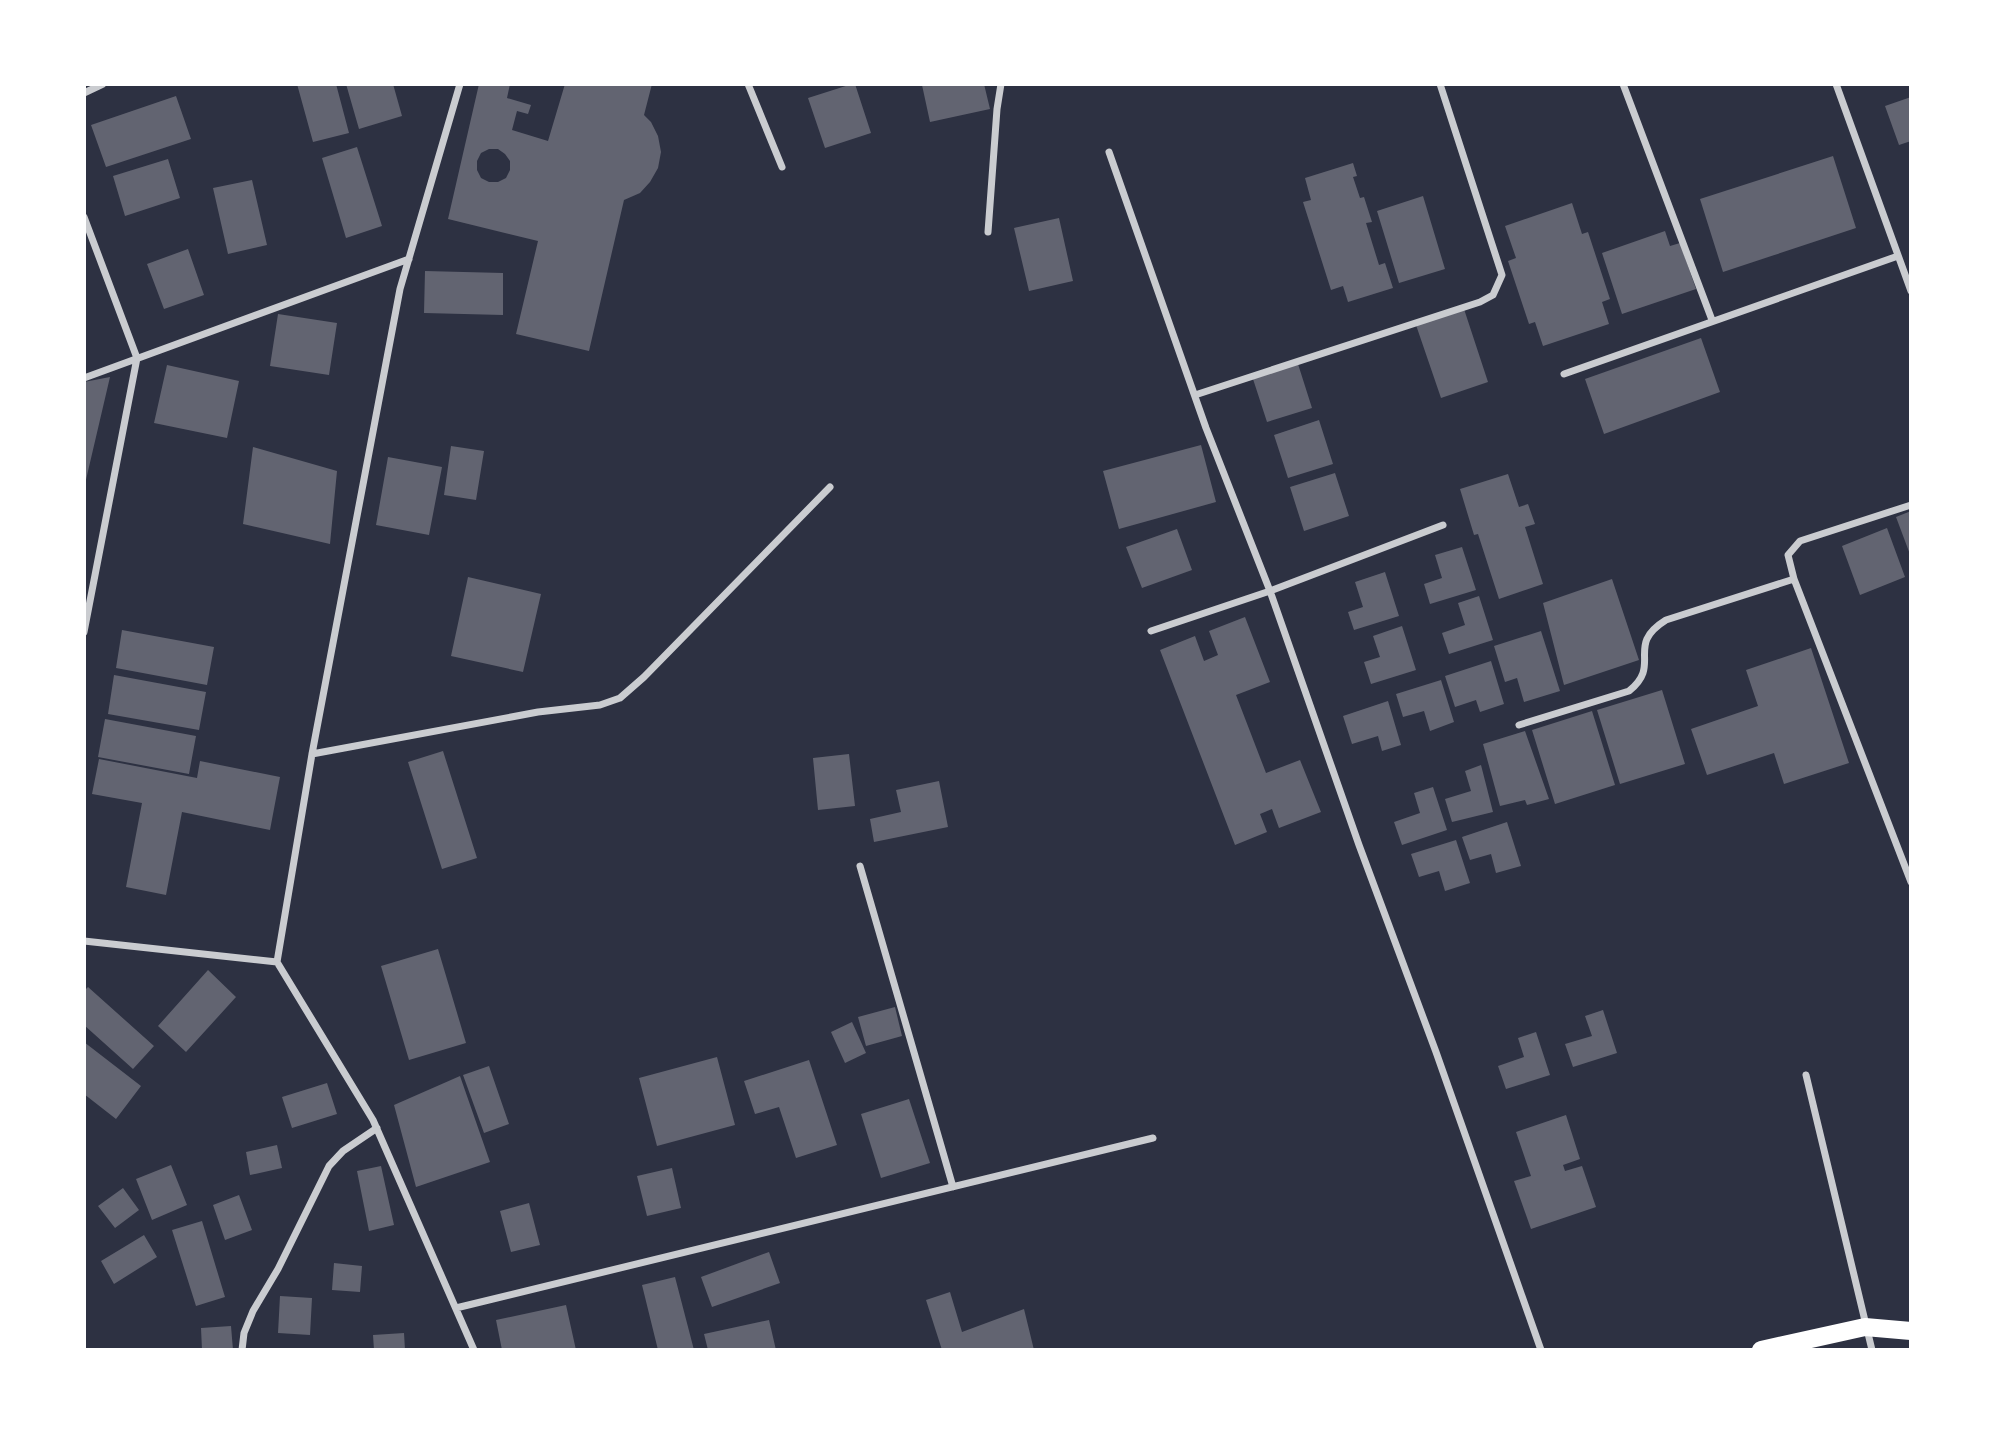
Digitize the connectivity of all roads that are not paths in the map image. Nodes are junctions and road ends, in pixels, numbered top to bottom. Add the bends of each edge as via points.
1 (103, 84) edge
2 (460, 84) edge
3 (748, 84) edge
4 (1001, 84) edge
5 (1440, 84) edge
6 (1623, 84) edge
7 (1836, 84) edge
8 (84, 93) edge
9 (1109, 152) dead end
10 (782, 167) dead end
11 (84, 217) edge
12 (988, 232) dead end
13 (1899, 256) junction
14 (409, 259) junction
15 (1911, 291) edge
16 (1712, 320) junction
17 (137, 358) junction
18 (1564, 374) dead end
19 (84, 378) edge
20 (1195, 395) junction
21 (830, 487) dead end
22 (1911, 505) edge
23 (1443, 525) dead end
24 (1794, 579) junction
25 (1270, 591) junction
26 (1151, 631) dead end
27 (84, 632) edge
28 (1519, 725) dead end
29 (312, 754) junction
30 (860, 866) dead end
31 (1911, 882) edge
32 (84, 941) edge
33 (277, 961) junction
34 (1806, 1075) dead end
35 (377, 1128) junction
36 (1153, 1138) dead end
37 (953, 1187) junction
38 (456, 1308) junction
39 (1866, 1327) junction
40 (1911, 1331) edge
41 (242, 1350) edge
42 (474, 1350) edge
43 (1541, 1350) edge
44 (1761, 1350) edge
45 (1872, 1350) edge

1 - 8 street
2 - 14 street
3 - 10 street
4 - 12 street
5 - 20 street via 1502,275 1493,295
6 - 16 street
7 - 13 street
9 - 20 street
11 - 17 street
13 - 15 street
13 - 16 street
14 - 17 street
14 - 29 street
16 - 18 street
17 - 19 street
17 - 27 street
20 - 25 street
21 - 29 street via 620,698
22 - 24 street via 1800,541 1788,555
23 - 25 street
24 - 28 street via 1666,620 1646,637 1645,672 1629,691
24 - 31 street
25 - 26 street
25 - 43 street
29 - 33 street
30 - 37 street
32 - 33 street
33 - 35 street
34 - 39 street
35 - 38 street
35 - 41 street via 329,1166 253,1311
36 - 37 street
37 - 38 street
38 - 42 street
39 - 40 main road
39 - 44 main road
39 - 45 street

